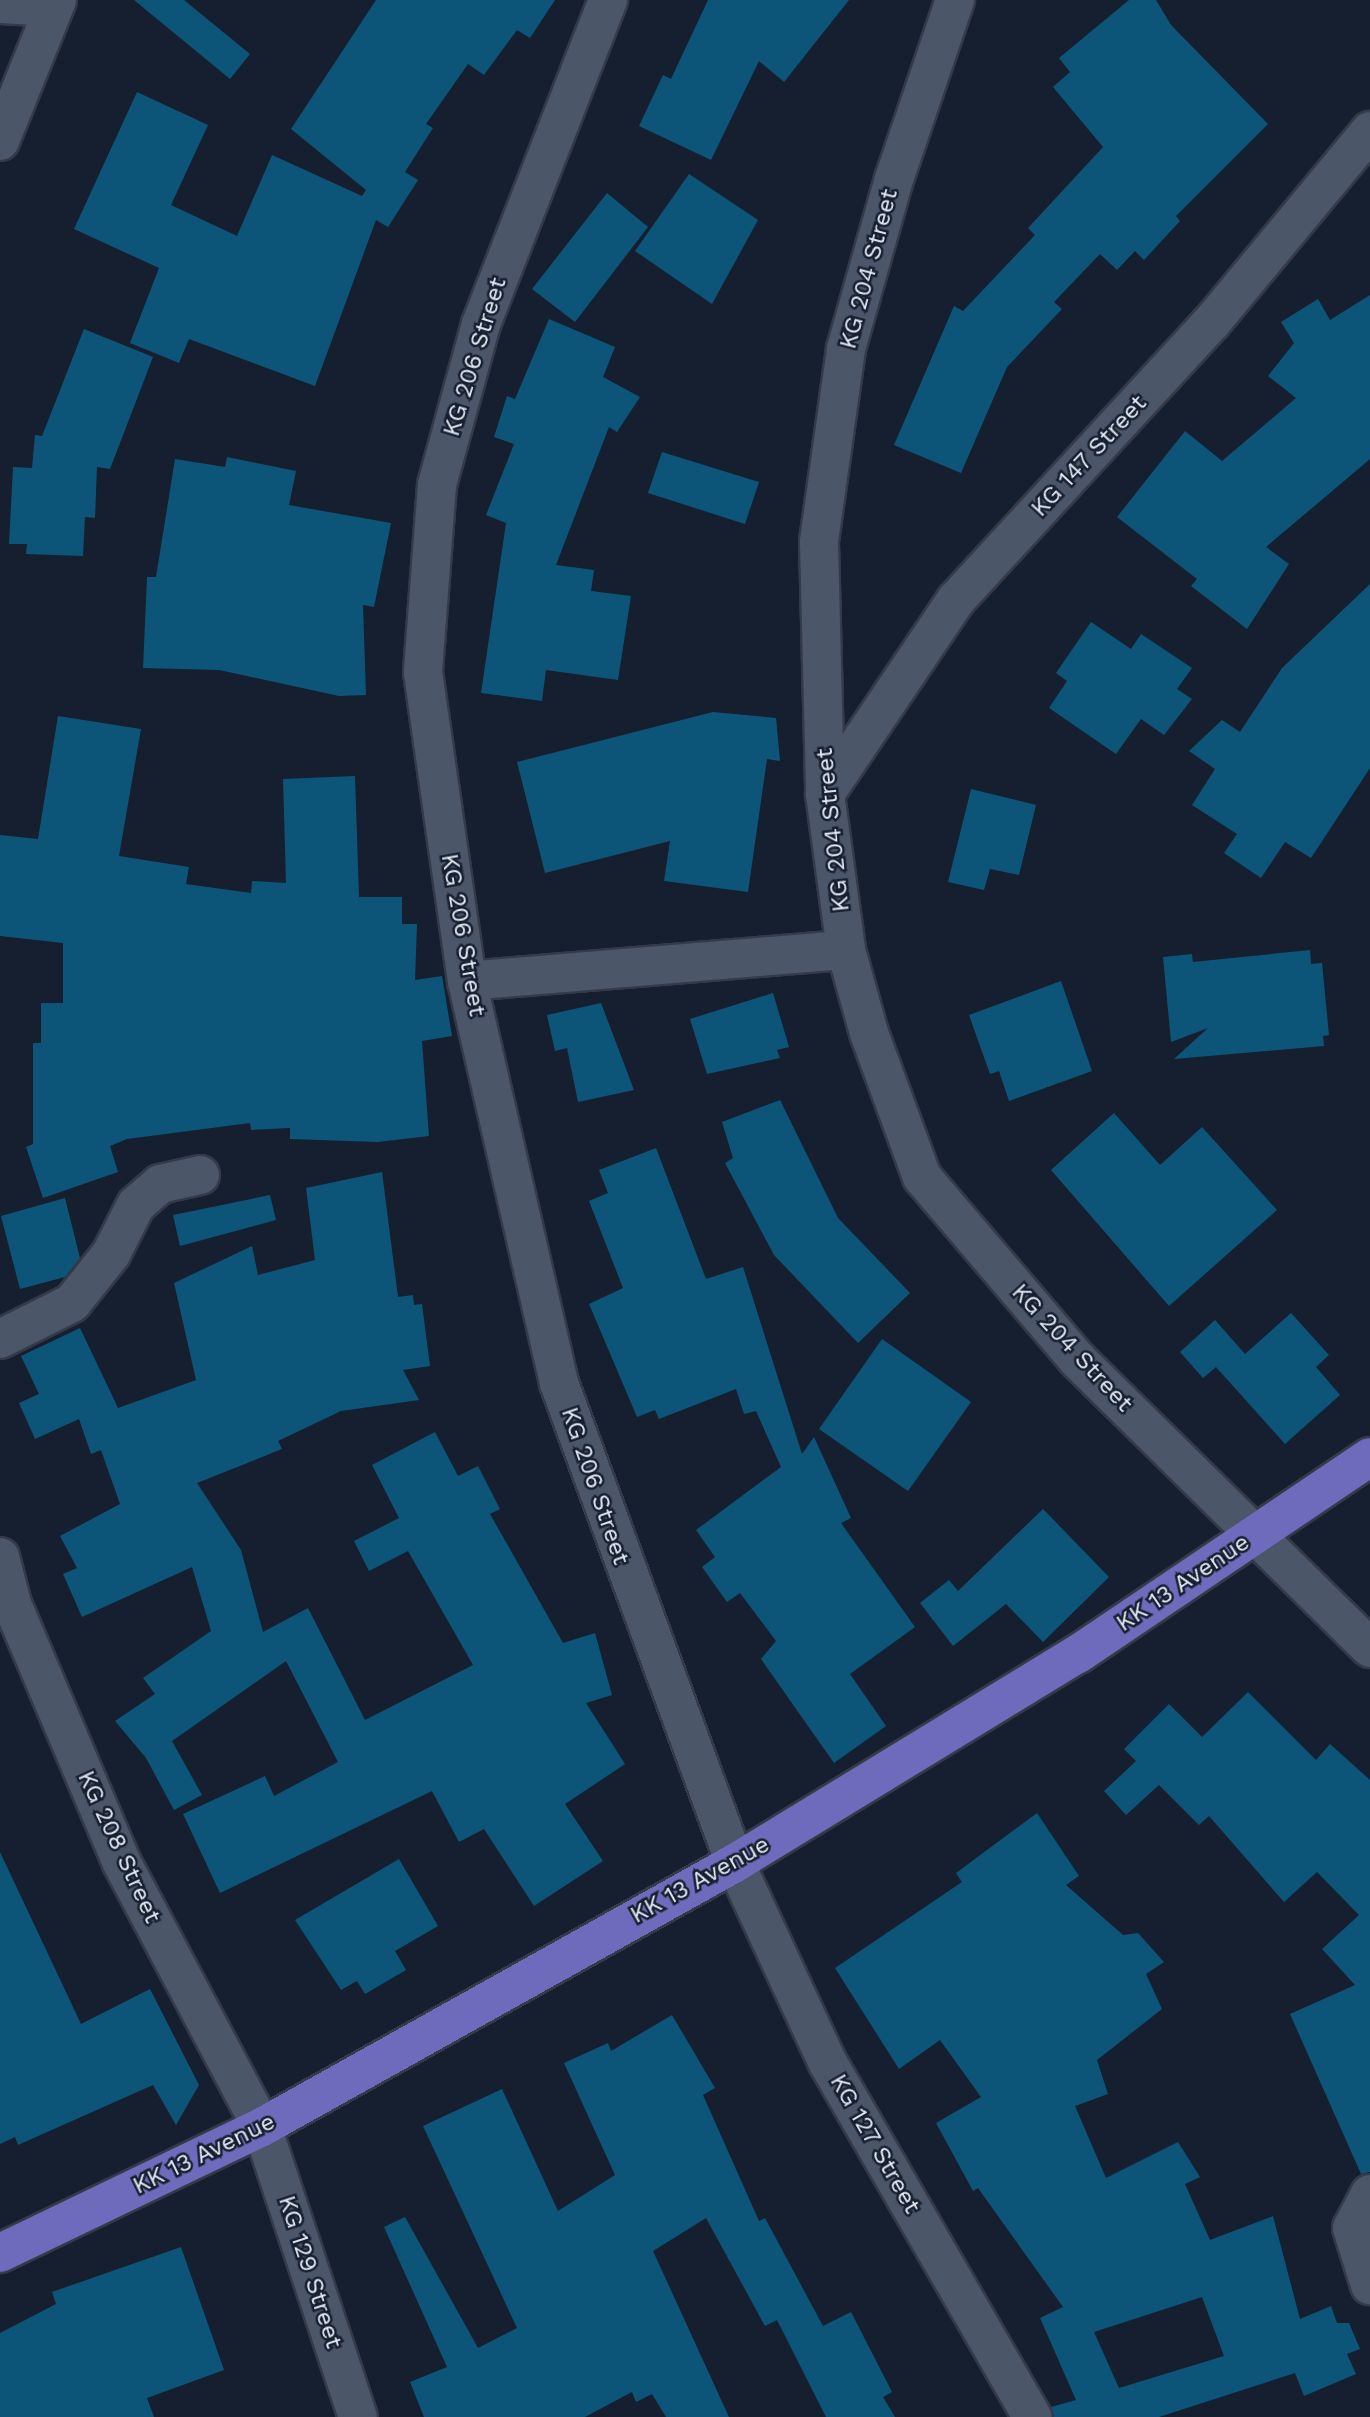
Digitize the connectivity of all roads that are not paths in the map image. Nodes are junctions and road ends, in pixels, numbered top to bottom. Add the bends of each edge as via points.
1 (608, 0) edge
2 (955, 0) edge
3 (0, 4) edge
4 (55, 4) edge
5 (0, 141) edge
6 (1365, 147) edge
7 (825, 794) junction
8 (846, 950) junction
9 (467, 981) junction
10 (200, 1175) dead end
11 (0, 1339) edge
12 (1370, 1457) edge
13 (1254, 1535) junction
14 (0, 1557) edge
15 (1370, 1648) edge
16 (735, 1863) junction
17 (262, 2127) junction
18 (1370, 2194) edge
19 (0, 2253) edge
20 (1370, 2286) edge
21 (358, 2417) edge
22 (1032, 2417) edge

1 - 9 street, KG 206 Street via 481,324 437,485 423,672
2 - 7 street, KG 204 Street via 894,179 846,349 819,542
3 - 4 street
4 - 5 street
6 - 7 street, KG 147 Street via 1212,322 956,600
7 - 8 street, KG 204 Street
8 - 9 street
8 - 13 street, KG 204 Street via 869,1032 922,1177 1078,1360
9 - 16 street, KG 206 Street via 559,1383
10 - 11 street via 160,1184 136,1205 111,1254 72,1303
12 - 13 main road, KK 13 Avenue
13 - 15 street, KG 204 Street
13 - 16 main road, KK 13 Avenue via 1078,1654
14 - 17 street, KG 208 Street via 12,1604 122,1863
16 - 17 main road, KK 13 Avenue
16 - 22 street, KG 127 Street via 828,2063
17 - 19 main road, KK 13 Avenue
17 - 21 street, KG 129 Street
18 - 20 street via 1352,2228

